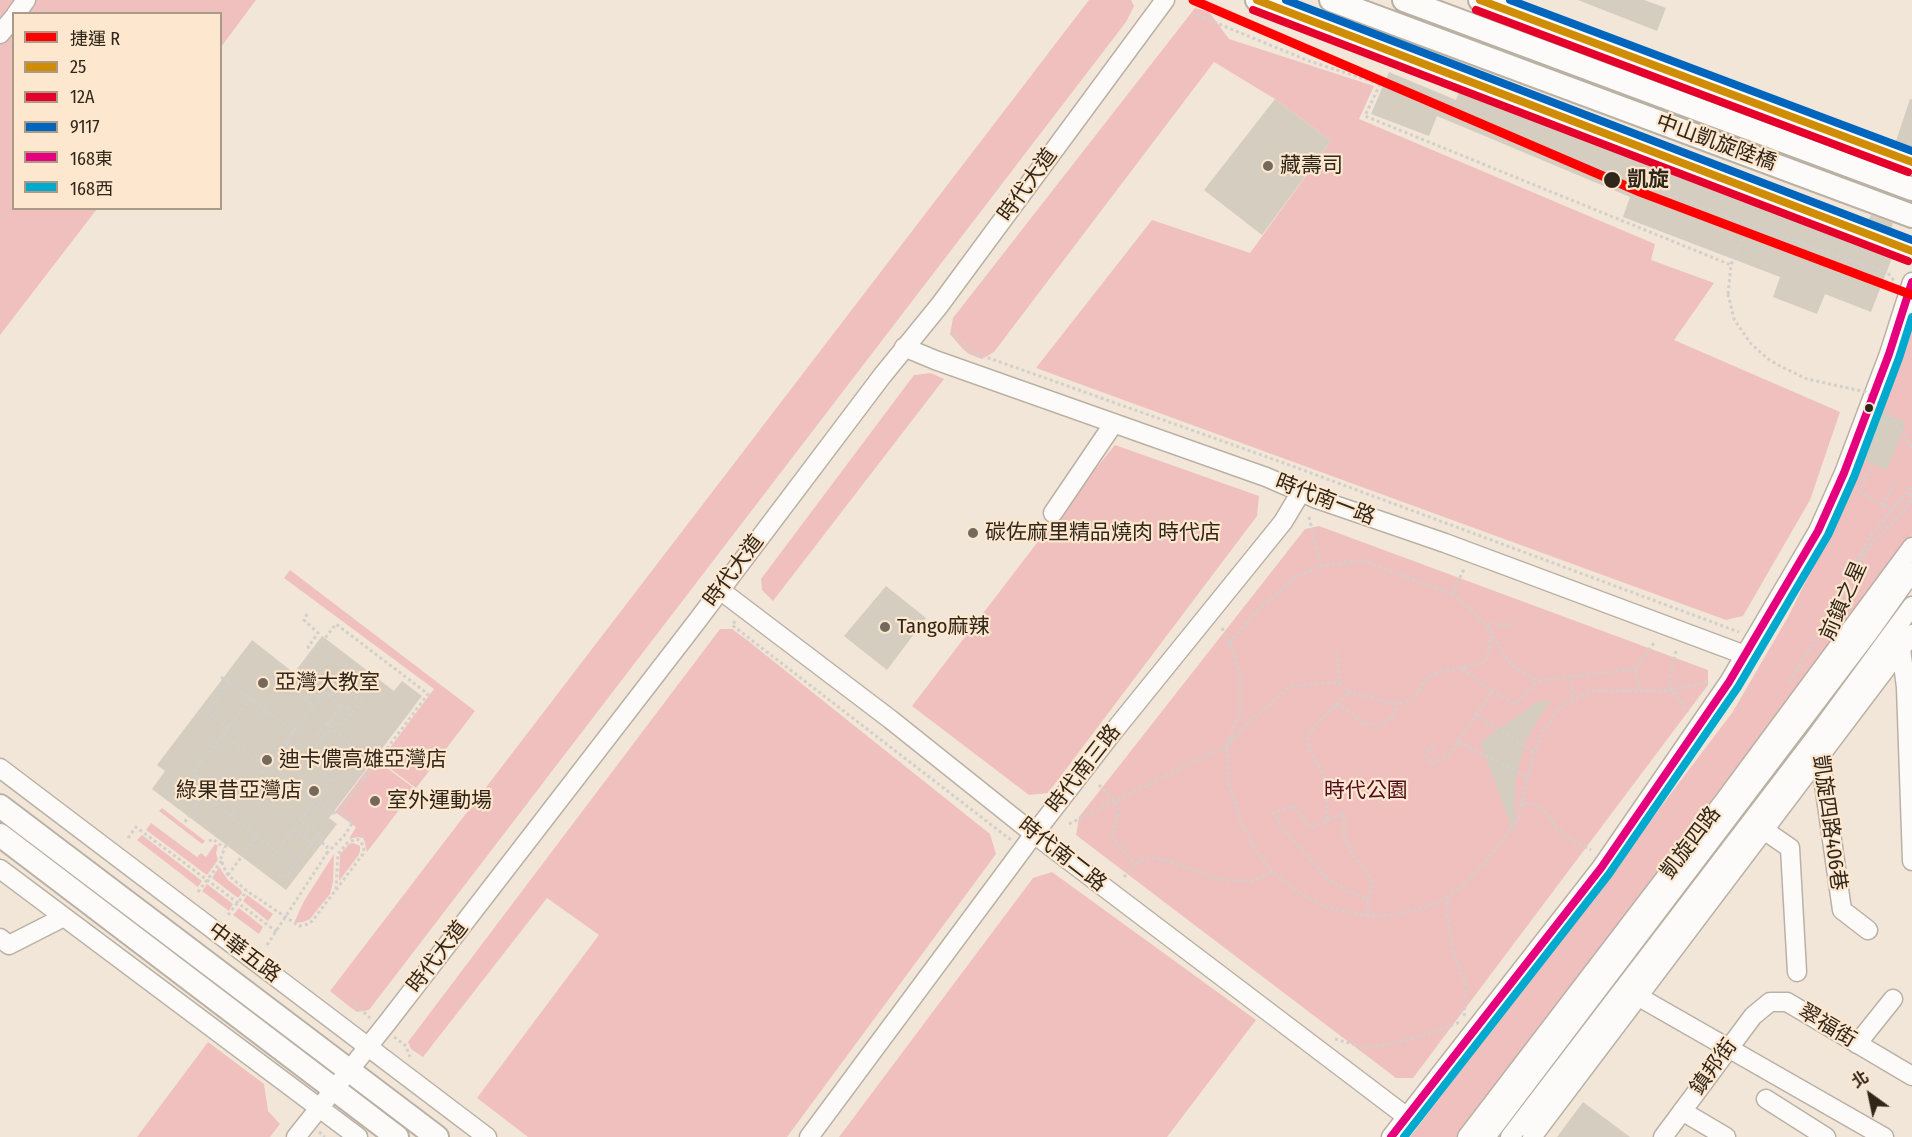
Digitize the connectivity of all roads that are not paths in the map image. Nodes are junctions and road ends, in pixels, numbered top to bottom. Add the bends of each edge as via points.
1 (1165, 0) edge
2 (1257, 0) edge
3 (1331, 0) edge
4 (1404, 0) edge
5 (1480, 0) edge
6 (12, 19) edge
7 (0, 34) edge
8 (1912, 162) edge
9 (1912, 189) edge
10 (1912, 216) edge
11 (1912, 251) edge
12 (1904, 283) edge
13 (904, 347) junction
14 (1114, 423) junction
15 (1301, 492) junction
16 (1053, 513) dead end
17 (1912, 547) edge
18 (1912, 572) edge
19 (720, 590) junction
20 (1912, 606) edge
21 (1863, 627) junction
22 (1903, 645) edge
23 (1745, 655) junction
24 (1818, 746) junction
25 (0, 768) edge
26 (0, 806) edge
27 (1764, 830) junction
28 (1034, 834) junction
29 (0, 835) edge
30 (1912, 861) edge
31 (0, 870) edge
32 (64, 917) junction
33 (1868, 930) dead end
34 (0, 938) edge
35 (1797, 972) dead end
36 (1639, 997) junction
37 (1893, 999) dead end
38 (1770, 1002) joint
39 (1857, 1044) junction
40 (368, 1047) junction
41 (1727, 1048) junction
42 (350, 1071) junction
43 (1912, 1076) edge
44 (334, 1090) junction
45 (1766, 1099) dead end
46 (320, 1108) junction
47 (1682, 1111) junction
48 (1407, 1117) junction
49 (1475, 1136) edge
50 (296, 1137) edge
51 (358, 1137) edge
52 (397, 1137) edge
53 (437, 1137) edge
54 (487, 1137) edge
55 (809, 1137) edge
56 (1391, 1137) edge
57 (1510, 1137) edge
58 (1532, 1137) edge
59 (1663, 1137) edge
60 (1726, 1137) edge
61 (1826, 1137) edge
62 (1884, 1137) edge

1 - 13 street, 時代大道 via 939,306
2 - 11 main road
3 - 10 main road, 中山凱旋陸橋
4 - 9 main road, 中山凱旋陸橋
5 - 8 main road
6 - 7 street
12 - 23 street via 1889,354 1844,473 1818,531
13 - 14 street, 時代南一路
13 - 19 street, 時代大道
14 - 15 street, 時代南一路
14 - 16 street
15 - 23 street, 時代南一路
15 - 28 street, 時代南三路 via 1282,522
17 - 21 street, 凱旋四路
18 - 21 street, 凱旋四路
19 - 28 street, 時代南二路
19 - 40 street, 時代大道
20 - 22 street, 凱旋四路
21 - 22 street
21 - 49 street, 凱旋四路
22 - 24 street, 凱旋四路
22 - 30 street
23 - 48 street via 1718,701 1601,868
24 - 27 street, 凱旋四路
24 - 33 street, 凱旋四路406巷 via 1842,910
24 - 57 street, 凱旋四路
25 - 40 street, 中華五路
26 - 42 main road, 中華五路
27 - 35 street via 1790,848
27 - 36 street, 凱旋四路
28 - 48 street, 時代南二路
28 - 55 street, 時代南三路
29 - 44 main road
31 - 32 street
32 - 34 street via 9,945
32 - 46 street
36 - 41 street
36 - 58 street, 凱旋四路
37 - 39 street
38 - 39 street, 翠福街 via 1787,1002
38 - 41 street, 鎮邦街
39 - 43 street, 翠福街
40 - 42 street, 時代大道
40 - 54 street, 中華五路
41 - 47 street, 鎮邦街
41 - 62 street
42 - 44 street, 時代大道
42 - 53 main road, 中華五路
44 - 46 street, 時代大道
44 - 52 main road
45 - 61 street
46 - 50 street, 時代大道
46 - 51 street
47 - 59 street, 鎮邦街
47 - 60 street
48 - 56 street

